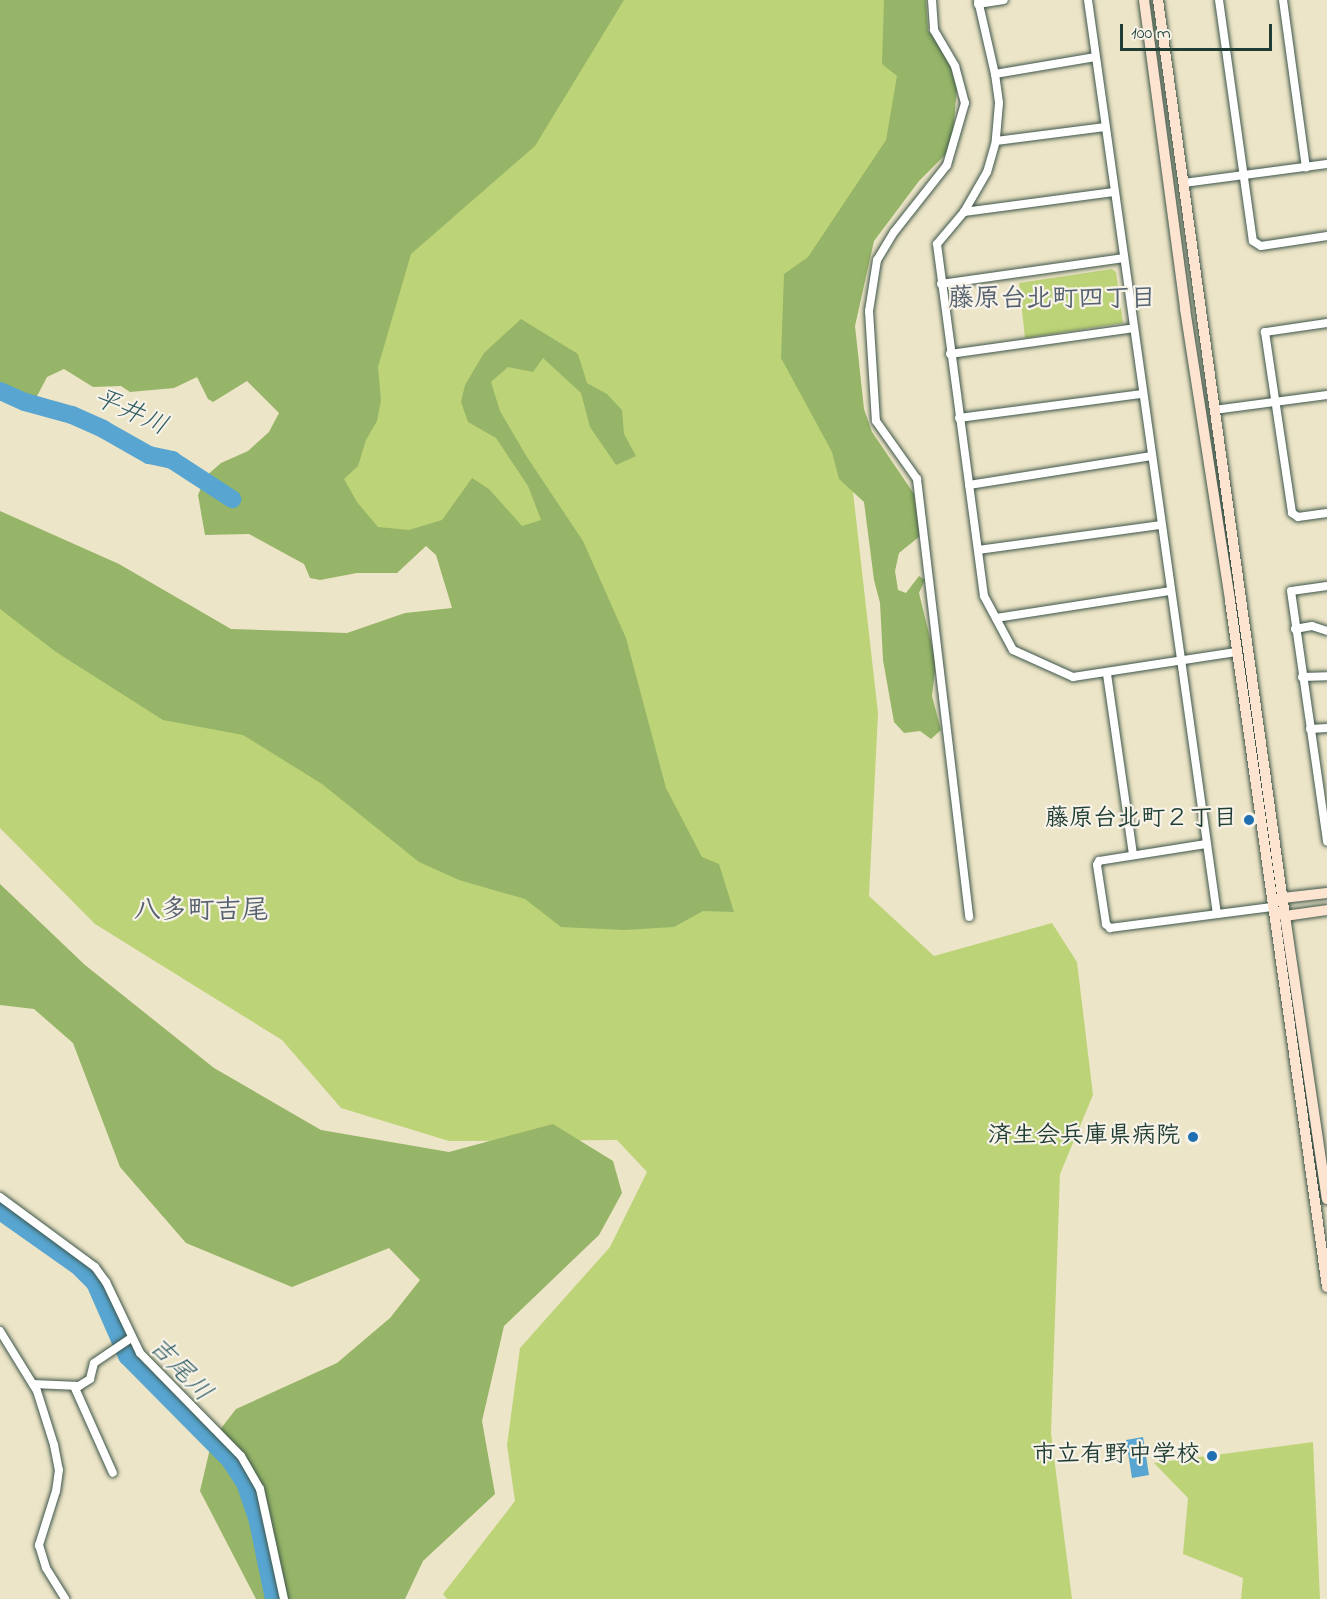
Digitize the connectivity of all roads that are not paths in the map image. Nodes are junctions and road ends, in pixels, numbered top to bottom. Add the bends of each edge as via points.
1 (932, 0) edge
2 (1004, 0) edge
3 (1088, 0) edge
4 (1144, 0) edge
5 (1158, 0) edge
6 (1218, 0) edge
7 (1283, 0) edge
8 (978, 2) edge
9 (1096, 57) junction
10 (995, 74) junction
11 (1105, 127) junction
12 (996, 141) junction
13 (1327, 164) edge
14 (1306, 167) junction
15 (1243, 176) junction
16 (1184, 183) junction
17 (1114, 192) junction
18 (964, 212) junction
19 (1327, 236) edge
20 (1124, 258) junction
21 (941, 284) junction
22 (1327, 323) edge
23 (1134, 328) junction
24 (950, 354) junction
25 (1142, 394) junction
26 (1327, 395) edge
27 (1275, 402) junction
28 (1214, 410) junction
29 (959, 418) junction
30 (1152, 456) junction
31 (969, 485) junction
32 (1327, 513) edge
33 (1161, 525) junction
34 (978, 550) junction
35 (1327, 586) edge
36 (1171, 591) junction
37 (996, 618) junction
38 (1295, 629) junction
39 (1327, 631) edge
40 (1236, 652) junction
41 (1180, 663) junction
42 (1107, 674) junction
43 (1327, 676) edge
44 (1302, 678) junction
45 (1327, 728) edge
46 (1310, 729) junction
47 (1327, 841) edge
48 (1206, 844) junction
49 (1133, 855) junction
50 (1327, 893) edge
51 (1283, 898) junction
52 (1272, 907) junction
53 (1327, 910) edge
54 (1217, 914) junction
55 (1285, 916) junction
56 (969, 917) dead end
57 (0, 1197) edge
58 (1327, 1199) edge
59 (1327, 1287) edge
60 (0, 1331) edge
61 (131, 1338) junction
62 (33, 1384) junction
63 (74, 1386) junction
64 (113, 1473) dead end
65 (65, 1599) edge
66 (284, 1599) edge

1 - 56 street via 934,30 955,66 965,103 947,165 877,260 869,311 876,421 917,478
2 - 8 street
3 - 9 street
4 - 40 street
5 - 16 street
6 - 15 street
7 - 14 street
8 - 10 street
9 - 10 street
9 - 11 street
10 - 12 street via 999,104
11 - 12 street
11 - 17 street
12 - 18 street via 987,172
13 - 14 street
14 - 15 street
15 - 16 street
15 - 19 street via 1253,241 1260,246
16 - 28 street
17 - 18 street
17 - 20 street
18 - 21 street via 937,244
20 - 21 street
20 - 23 street
21 - 24 street
22 - 27 street via 1265,332
23 - 24 street
23 - 25 street
24 - 29 street
25 - 29 street
25 - 30 street
26 - 27 street
27 - 28 street
27 - 32 street via 1292,513 1298,517
28 - 51 street
29 - 31 street
30 - 31 street
30 - 33 street
31 - 34 street
33 - 34 street
33 - 36 street
34 - 37 street via 984,596
35 - 38 street via 1291,591
36 - 37 street
36 - 41 street
37 - 42 street via 1018,655 1073,677
38 - 39 street via 1312,626
38 - 44 street
40 - 41 street
40 - 52 street
41 - 42 street
41 - 48 street
42 - 49 street
43 - 44 street
44 - 46 street
45 - 46 street
46 - 47 street
48 - 49 street
48 - 54 street
49 - 54 street via 1100,861 1097,865 1106,924 1110,928
50 - 51 street
51 - 52 street
51 - 55 street
52 - 54 street
52 - 55 street
52 - 59 street
53 - 55 street
55 - 58 street
57 - 61 street via 95,1268 115,1299
60 - 62 street
61 - 63 street via 94,1363 90,1379
61 - 66 street via 140,1353 241,1455 251,1472 260,1489
62 - 63 street
62 - 65 street via 59,1470 39,1545 46,1568
63 - 64 street

